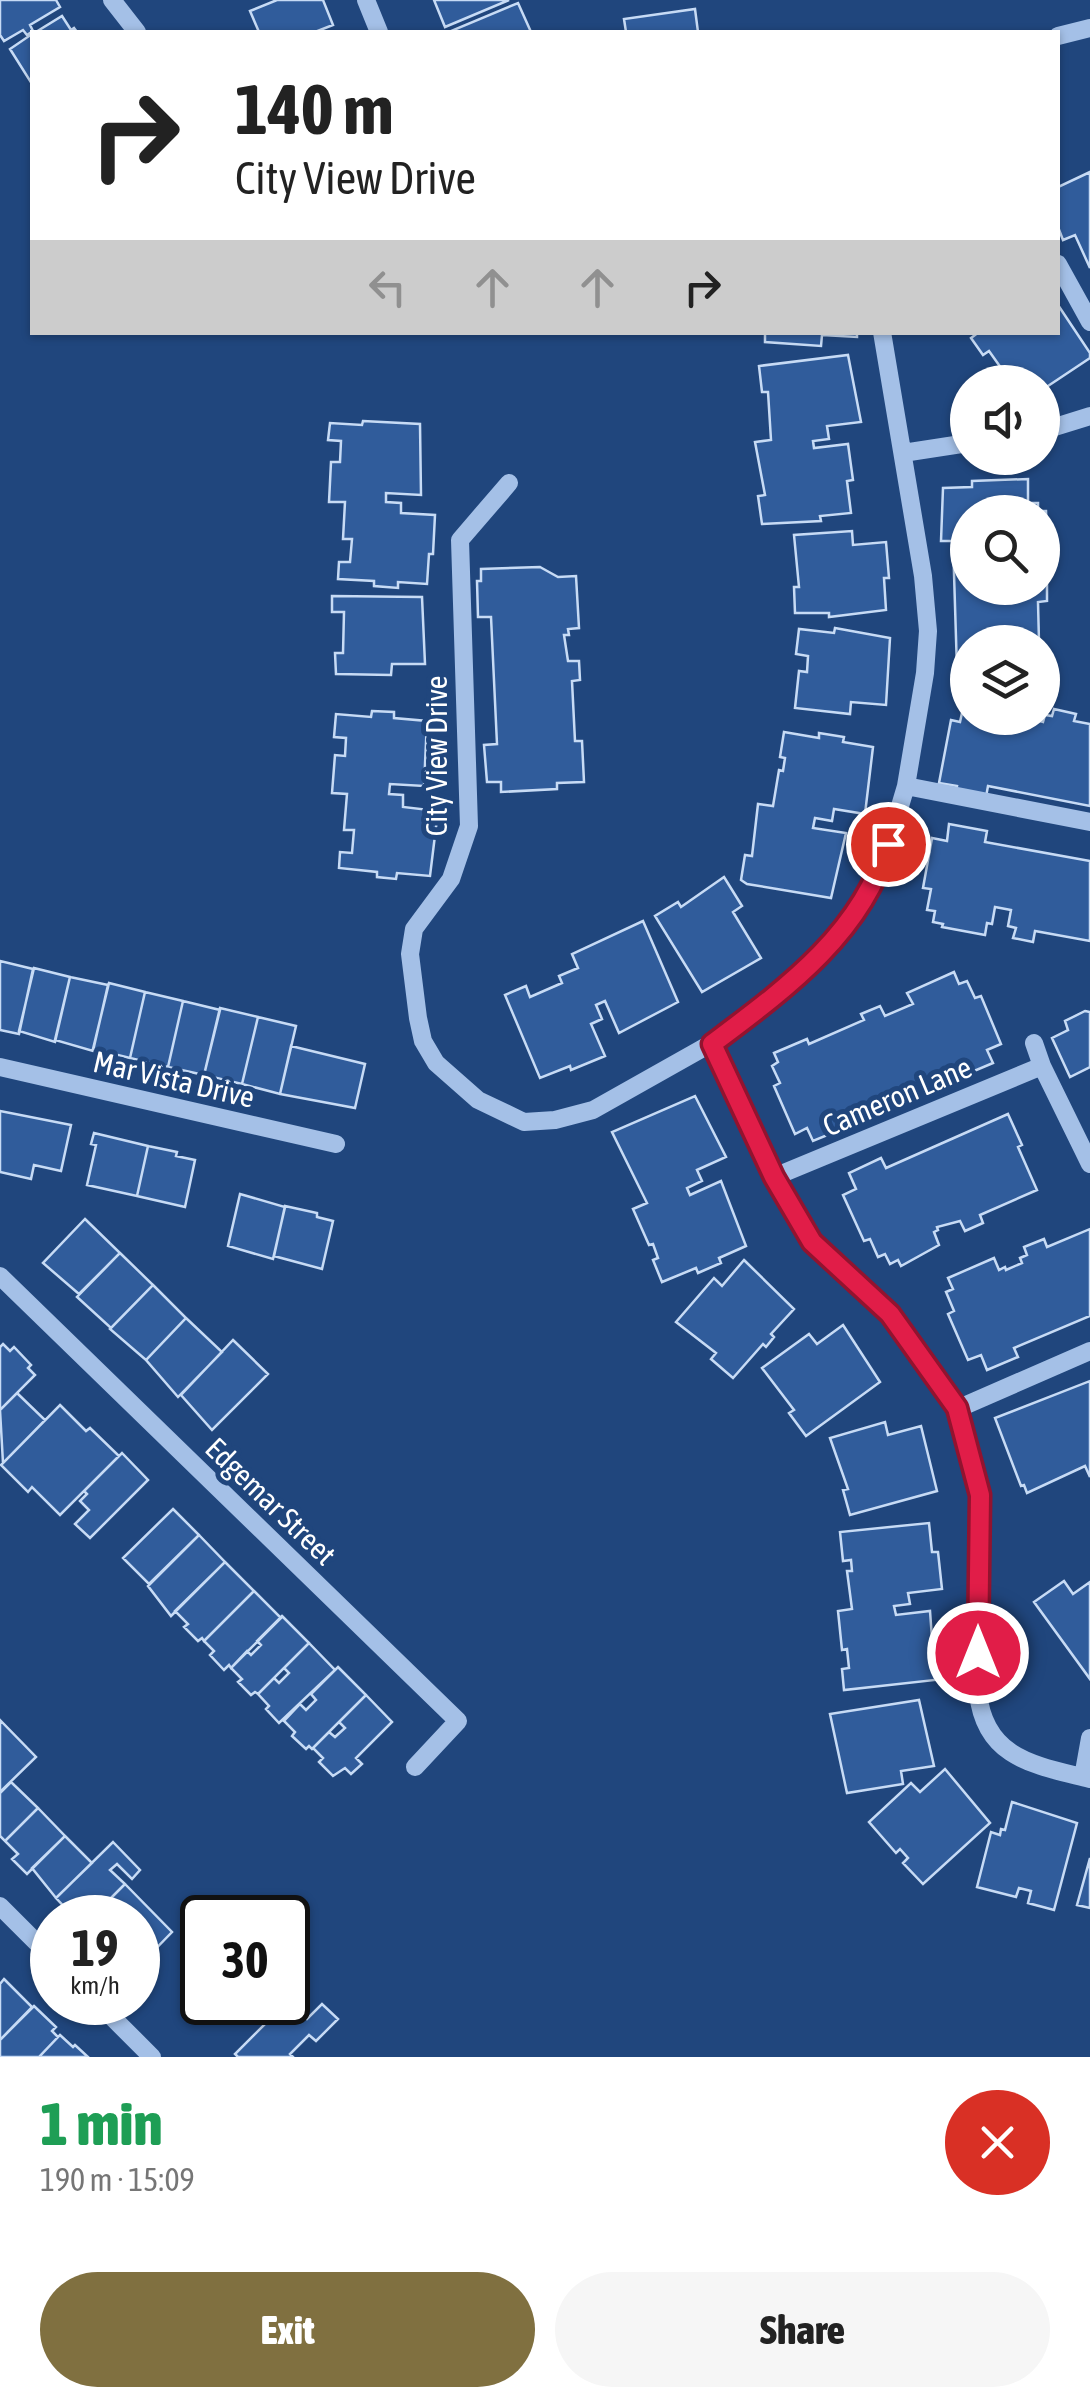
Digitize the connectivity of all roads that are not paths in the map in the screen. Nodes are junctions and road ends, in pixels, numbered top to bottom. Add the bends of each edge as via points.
1 (112, 0) edge
2 (366, 0) edge
3 (1090, 28) edge
4 (136, 30) edge
5 (378, 30) edge
6 (1060, 36) edge
7 (1060, 268) edge
8 (1090, 322) edge
9 (883, 335) edge
10 (1090, 416) edge
11 (1060, 425) edge
12 (950, 446) edge
13 (903, 453) junction
14 (509, 484) dead end
15 (906, 786) junction
16 (1090, 822) edge
17 (1034, 1043) dead end
18 (712, 1044) junction
19 (1042, 1066) junction
20 (0, 1067) edge
21 (336, 1144) dead end
22 (1090, 1164) edge
23 (774, 1177) junction
24 (0, 1276) edge
25 (1090, 1350) edge
26 (957, 1408) junction
27 (1090, 1738) edge
28 (416, 1768) dead end
29 (1086, 1778) edge
30 (0, 1906) edge
31 (30, 1936) edge
32 (120, 2025) edge
33 (152, 2057) edge

1 - 4 street
2 - 5 street
3 - 6 street
7 - 8 street
9 - 13 street, City View Drive
10 - 11 street
12 - 13 street
13 - 15 street, City View Drive via 928,631
14 - 18 street, City View Drive via 460,540 469,826 452,879 414,929 410,954 423,1042 458,1085 524,1122 593,1110
15 - 16 street
15 - 18 street, City View Drive via 880,873 852,922 811,965
17 - 19 street
18 - 23 street
19 - 22 street
19 - 23 street, Cameron Lane
20 - 21 street, Mar Vista Drive
23 - 26 street via 812,1242 890,1314
24 - 28 street, Edgemar Street via 458,1722
25 - 26 street
26 - 29 street via 980,1495 980,1716 1006,1751
27 - 29 street
30 - 31 street
32 - 33 street

